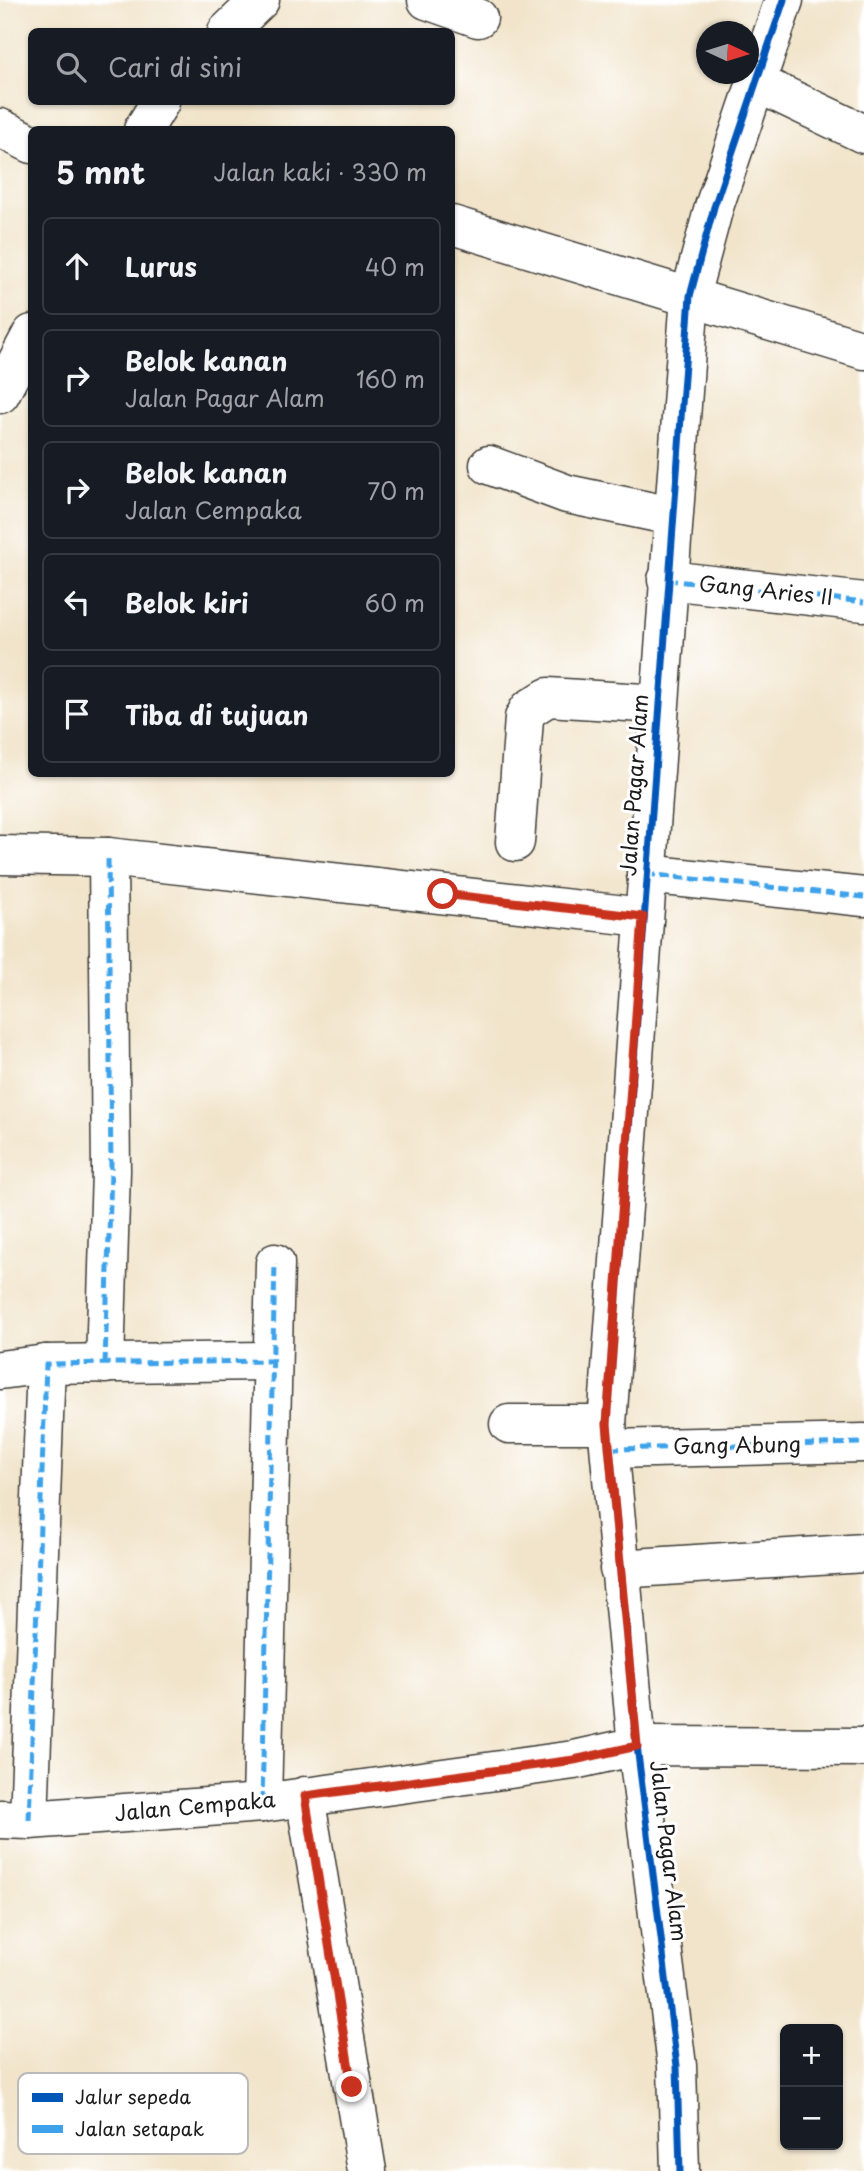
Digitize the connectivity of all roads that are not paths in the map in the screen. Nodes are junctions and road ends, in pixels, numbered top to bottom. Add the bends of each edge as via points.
1 (260, 0) edge
2 (427, 0) edge
3 (784, 0) edge
4 (478, 18) dead end
5 (231, 28) edge
6 (759, 77) edge
7 (757, 84) edge
8 (759, 84) edge
9 (0, 128) edge
10 (864, 135) edge
11 (28, 142) edge
12 (455, 226) edge
13 (690, 296) junction
14 (28, 342) edge
15 (864, 350) edge
16 (0, 394) edge
17 (489, 465) dead end
18 (672, 516) junction
19 (667, 580) junction
20 (864, 602) edge
21 (659, 704) junction
22 (514, 842) dead end
23 (0, 855) edge
24 (108, 857) junction
25 (646, 874) junction
26 (864, 897) edge
27 (643, 917) junction
28 (275, 1263) dead end
29 (271, 1361) junction
30 (46, 1364) junction
31 (105, 1364) junction
32 (0, 1370) edge
33 (509, 1424) dead end
34 (608, 1436) junction
35 (864, 1443) edge
36 (864, 1553) edge
37 (619, 1569) junction
38 (637, 1746) junction
39 (864, 1747) edge
40 (305, 1796) junction
41 (262, 1803) junction
42 (15, 1820) edge
43 (367, 2171) edge
44 (680, 2171) edge

1 - 5 street
2 - 4 street
3 - 6 street, Jalan Pagar Alam
7 - 13 street, Jalan Pagar Alam
8 - 10 street
9 - 11 street
12 - 13 street
13 - 15 street
13 - 18 street, Jalan Pagar Alam
14 - 16 street
17 - 18 street via 567,494
18 - 19 street, Jalan Pagar Alam
19 - 20 street, Gang Aries II
19 - 21 street, Jalan Pagar Alam
21 - 22 street via 548,697 530,709 524,718
21 - 25 street, Jalan Pagar Alam
23 - 24 street
24 - 27 street
24 - 31 street via 111,1171
25 - 26 street
25 - 27 street, Jalan Pagar Alam
27 - 34 street, Jalan Pagar Alam
28 - 29 street
29 - 31 street
29 - 41 street
30 - 31 street
30 - 32 street
30 - 42 street
33 - 34 street, Gang Abung
34 - 35 street, Gang Abung
34 - 37 street, Jalan Pagar Alam
36 - 37 street
37 - 38 street, Jalan Pagar Alam
38 - 39 street, Jalan Cempaka
38 - 40 street, Jalan Cempaka via 574,1760
38 - 44 street, Jalan Pagar Alam via 677,2066
40 - 41 street, Jalan Cempaka
40 - 43 street
41 - 42 street, Jalan Cempaka

